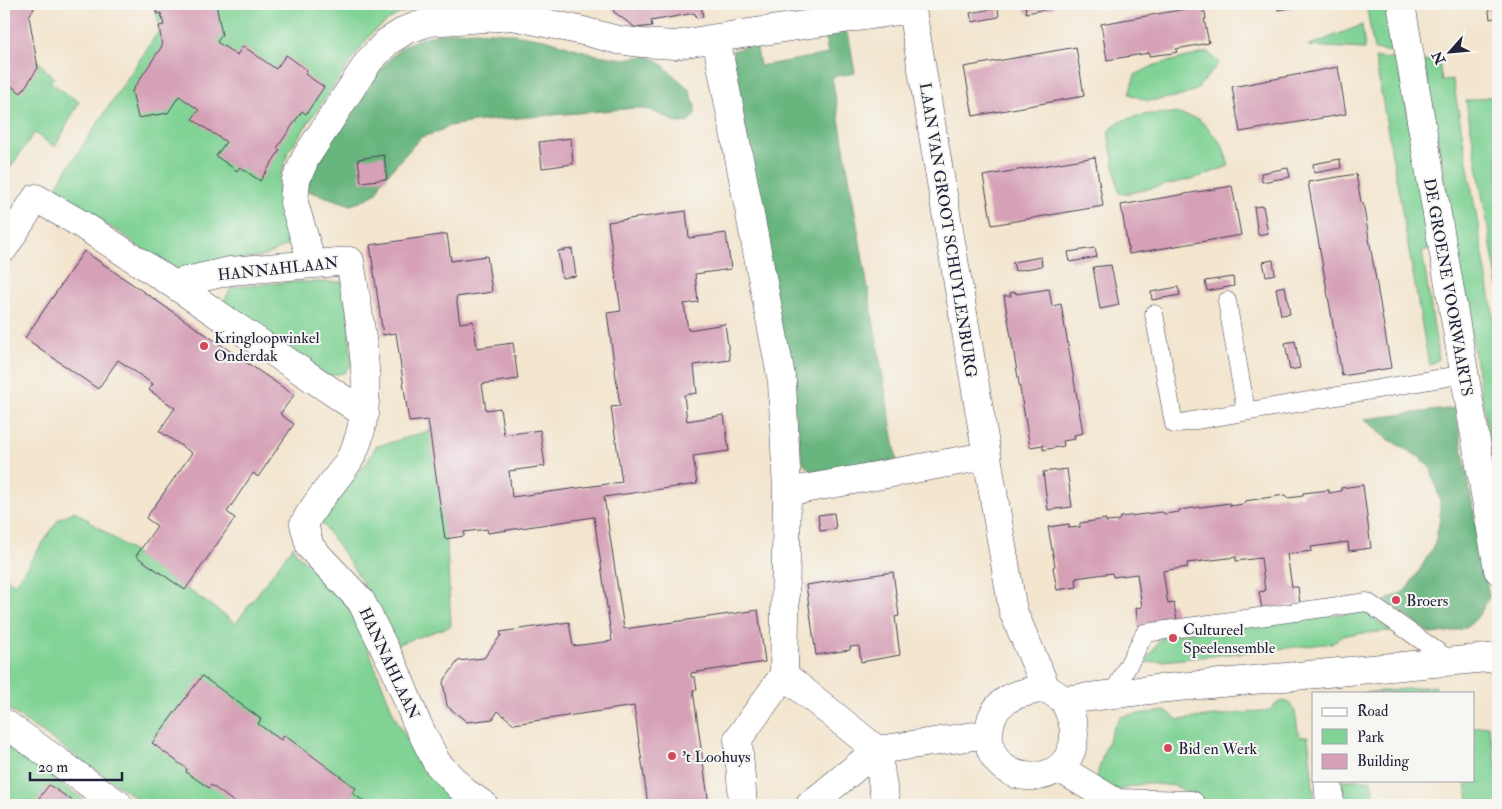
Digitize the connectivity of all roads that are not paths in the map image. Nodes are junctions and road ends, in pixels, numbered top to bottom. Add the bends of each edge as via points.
1 (1401, 4) edge
2 (911, 6) edge
3 (538, 13) edge
4 (716, 38) junction
5 (4, 248) edge
6 (312, 263) junction
7 (173, 284) junction
8 (1227, 301) dead end
9 (1154, 314) dead end
10 (1464, 374) junction
11 (1246, 412) junction
12 (365, 414) junction
13 (986, 456) junction
14 (787, 492) junction
15 (1498, 570) edge
16 (1498, 657) edge
17 (1451, 661) junction
18 (784, 675) junction
19 (1318, 683) edge
20 (1055, 694) junction
21 (1114, 694) junction
22 (4, 723) edge
23 (988, 734) junction
24 (877, 750) junction
25 (1059, 768) junction
26 (1328, 782) edge
27 (119, 805) edge
28 (484, 805) edge
29 (743, 805) edge
30 (810, 805) edge
31 (886, 805) edge
32 (1191, 805) edge
33 (1330, 805) edge

1 - 10 street, DE GROENE VOORWAARTS
2 - 4 street
2 - 13 street, LAAN VAN GROOT SCHUYLENBURG
3 - 4 street via 618,40 675,45
3 - 6 street via 429,22 386,42 369,61 306,157 296,180 294,202
4 - 14 street via 782,381
5 - 7 street via 36,198
6 - 7 street, HANNAHLAAN via 230,271
6 - 12 street, HANNAHLAAN via 350,261 364,360
7 - 12 street
8 - 11 lane
9 - 11 lane via 1174,424
10 - 11 lane
10 - 15 street, DE GROENE VOORWAARTS
12 - 28 street, HANNAHLAAN via 348,462 304,524 310,547 361,601 437,763 465,792
13 - 14 street
13 - 20 street, LAAN VAN GROOT SCHUYLENBURG via 1013,612
14 - 18 street
16 - 17 street
17 - 19 street
17 - 21 lane via 1367,602 1145,633
18 - 24 street
18 - 29 street via 738,739
19 - 21 street
20 - 21 street
20 - 23 street via 1010,697 998,706
20 - 25 street via 1074,731 1073,745
22 - 27 street
23 - 24 street
23 - 25 street via 997,762 1008,771 1034,777 1047,775
24 - 30 street
24 - 31 street
25 - 32 street via 1117,803
26 - 33 street

